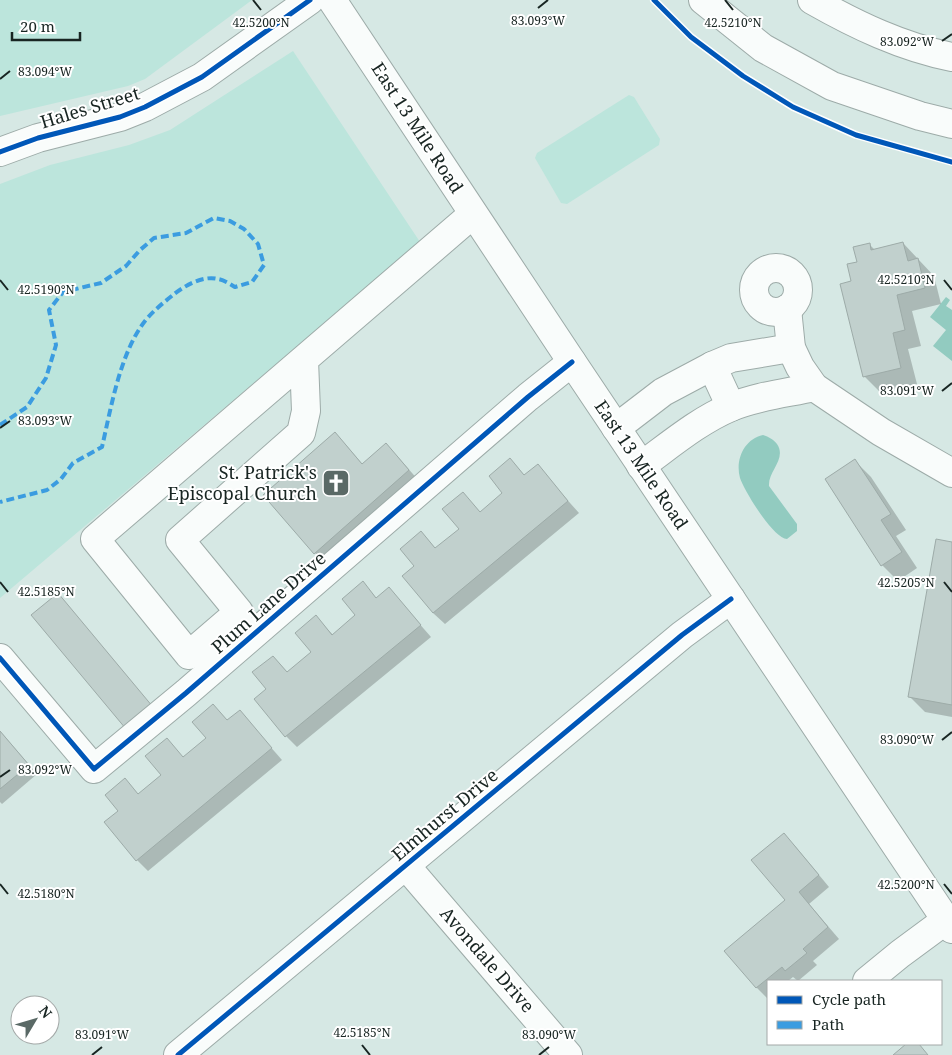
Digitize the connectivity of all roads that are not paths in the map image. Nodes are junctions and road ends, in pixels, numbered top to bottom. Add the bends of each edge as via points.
1 (310, 0) edge
2 (332, 0) edge
3 (703, 0) edge
4 (812, 0) edge
5 (952, 57) edge
6 (952, 124) edge
7 (0, 152) edge
8 (473, 214) junction
9 (786, 309) dead end
10 (791, 348) junction
11 (304, 360) junction
12 (572, 362) junction
13 (712, 366) junction
14 (814, 388) junction
15 (731, 407) junction
16 (616, 428) junction
17 (641, 466) junction
18 (952, 473) edge
19 (731, 599) junction
20 (0, 658) edge
21 (406, 866) junction
22 (949, 925) edge
23 (868, 980) edge
24 (178, 1055) edge
25 (568, 1055) edge

1 - 7 street, Hales Street via 202,76 145,107
2 - 8 street, East 13 Mile Road
3 - 6 street via 763,48 832,86
4 - 5 street via 883,36
8 - 11 street
8 - 12 street, East 13 Mile Road
9 - 10 street
10 - 13 street via 731,358
10 - 14 street
11 - 11 street via 95,539 189,655 239,612 180,540 301,433 306,411
12 - 16 street, East 13 Mile Road
12 - 20 street, Plum Lane Drive via 528,396 94,769
13 - 15 street
13 - 16 street via 662,392
14 - 15 street
14 - 18 street
15 - 17 street via 688,431
16 - 17 street, East 13 Mile Road
17 - 19 street, East 13 Mile Road
19 - 21 street, Elmhurst Drive via 682,635
19 - 22 street, East 13 Mile Road
21 - 24 street, Elmhurst Drive
21 - 25 street, Avondale Drive
22 - 23 street via 900,954

